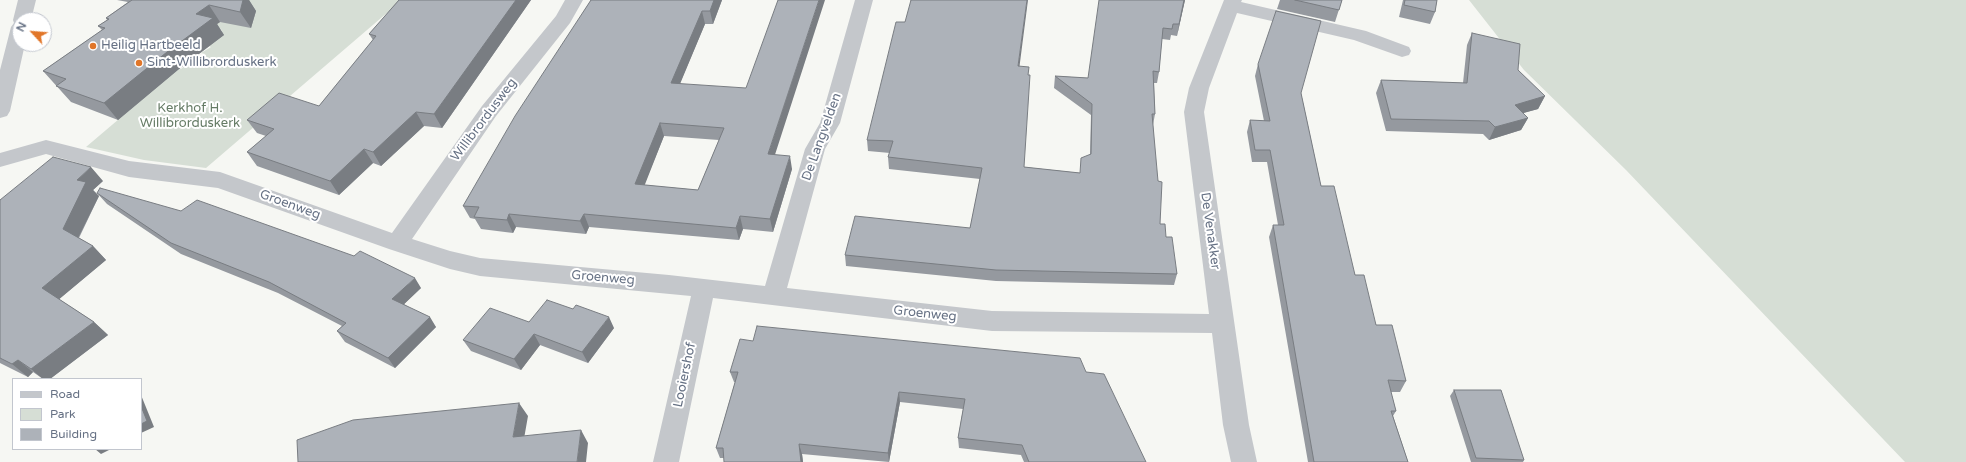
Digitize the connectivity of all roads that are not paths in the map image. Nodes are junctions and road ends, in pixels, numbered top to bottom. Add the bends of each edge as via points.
1 (27, 0) edge
2 (574, 0) edge
3 (864, 0) edge
4 (1232, 3) edge
5 (24, 12) edge
6 (1402, 51) dead end
7 (14, 52) edge
8 (0, 111) edge
9 (0, 161) edge
10 (397, 243) junction
11 (704, 288) junction
12 (773, 297) junction
13 (1223, 323) junction
14 (666, 462) edge
15 (1244, 462) edge

1 - 5 street
2 - 10 street, Willibrordusweg via 485,117
3 - 12 street, De Langvelden via 830,123 815,149
4 - 6 street, De Venakker via 1359,35
4 - 13 street, De Venakker via 1199,88 1194,112
7 - 8 street
9 - 10 street, Groenweg via 46,147 129,168 220,180
10 - 11 street, Groenweg via 480,267
11 - 12 street, Groenweg
11 - 14 street, Looiershof
12 - 13 street, Groenweg via 992,321
13 - 15 street, De Venakker via 1236,425

